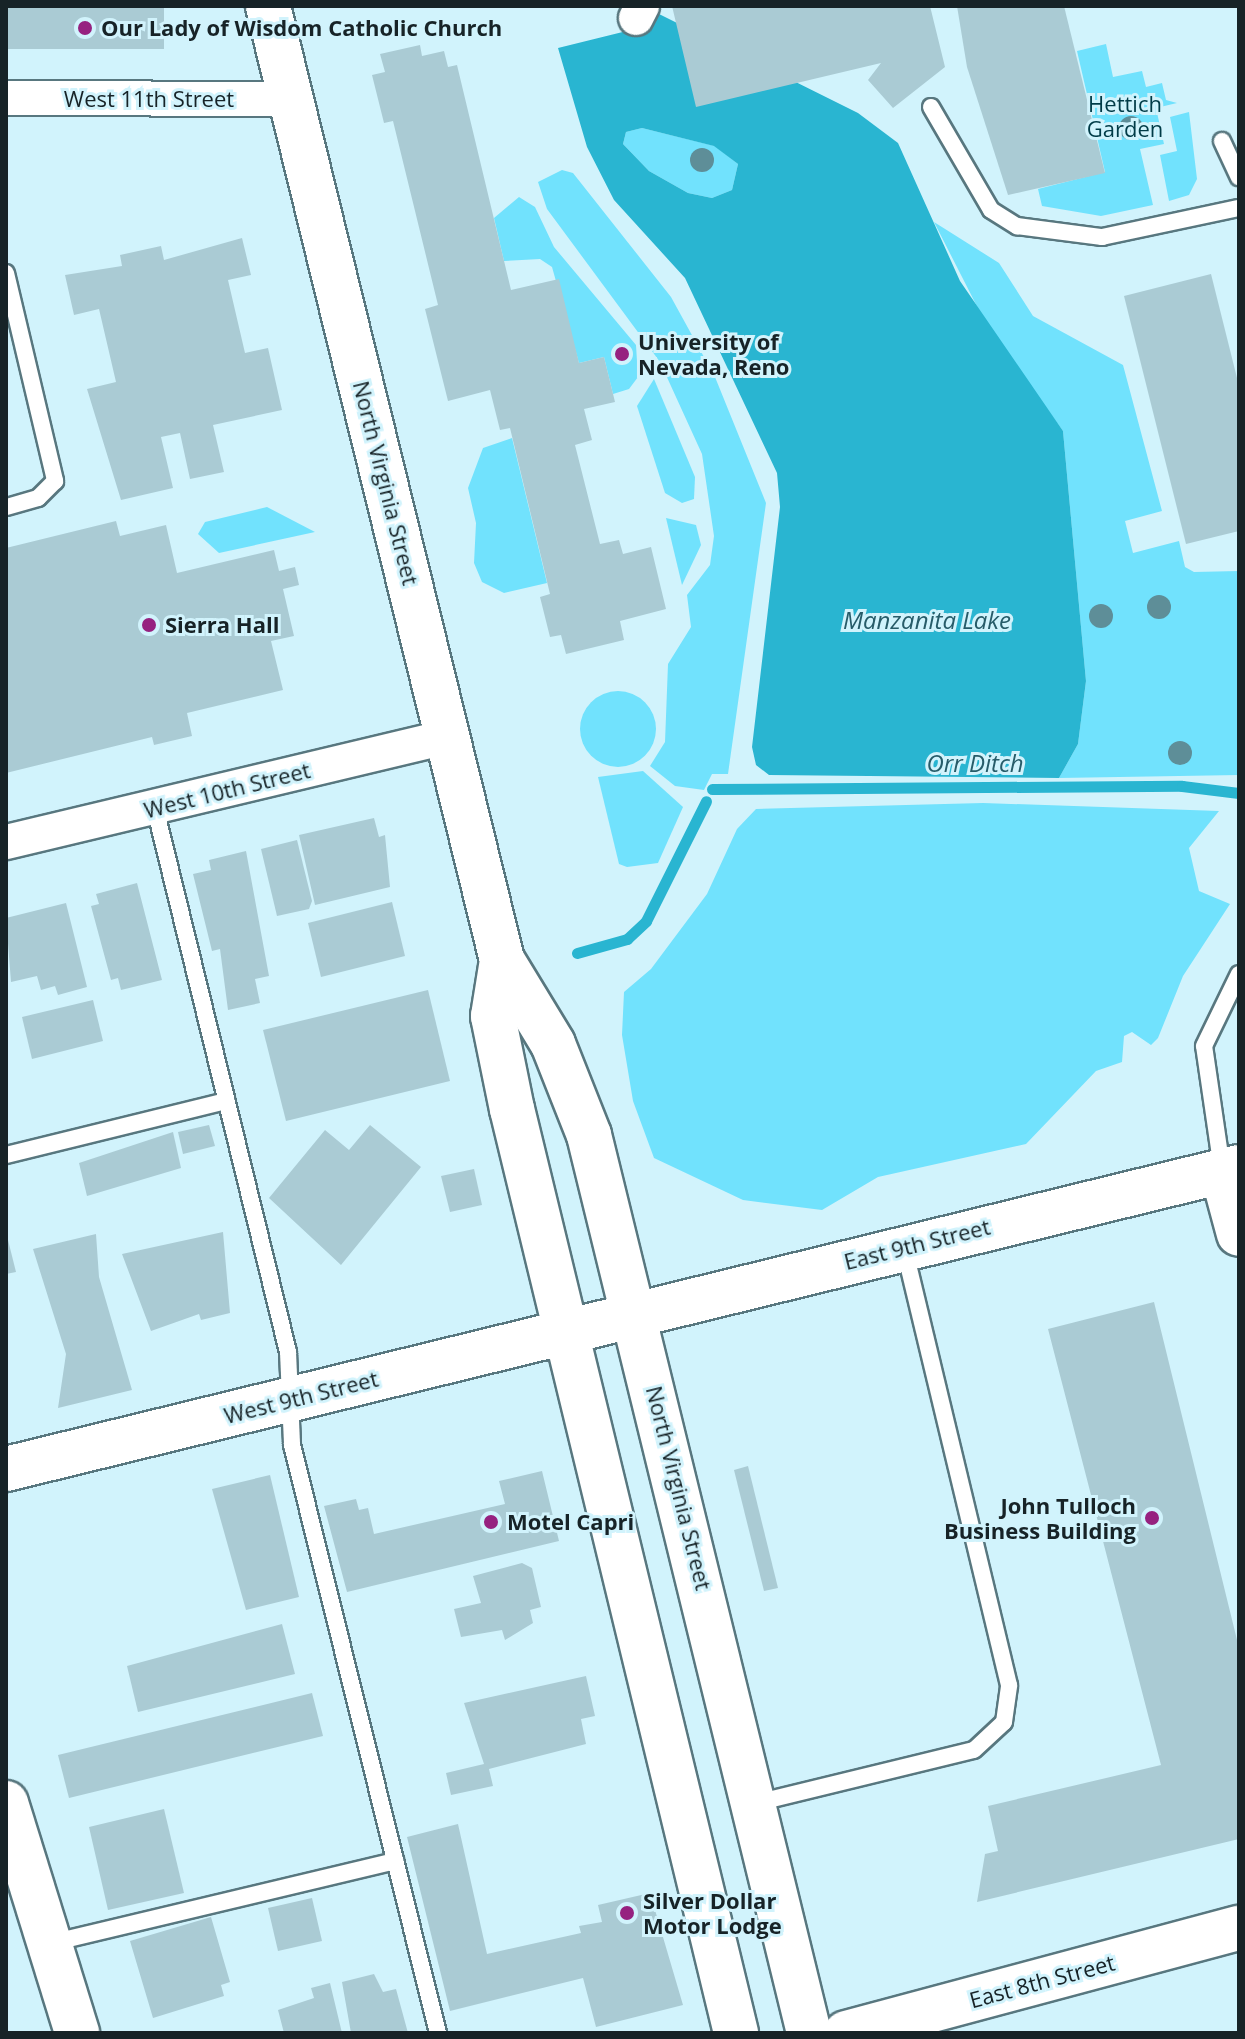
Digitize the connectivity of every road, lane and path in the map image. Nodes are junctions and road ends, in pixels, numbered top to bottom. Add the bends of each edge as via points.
1 (268, 6) edge
2 (6, 98) edge
3 (292, 99) junction
4 (931, 107) dead end
5 (1222, 141) dead end
6 (1239, 177) edge
7 (1239, 208) edge
8 (6, 273) edge
9 (6, 507) edge
10 (447, 737) junction
11 (155, 808) junction
12 (6, 842) edge
13 (502, 960) junction
14 (1239, 974) edge
15 (226, 1101) junction
16 (6, 1155) edge
17 (1231, 1169) edge
18 (1239, 1234) edge
19 (904, 1248) junction
20 (599, 1323) junction
21 (288, 1400) junction
22 (6, 1469) edge
23 (6, 1803) edge
24 (755, 1803) junction
25 (395, 1861) junction
26 (1239, 1928) edge
27 (50, 1944) junction
28 (77, 2033) edge
29 (438, 2033) edge
30 (736, 2033) edge
31 (809, 2033) edge
32 (846, 2033) edge

1 - 3 main road, North Virginia Street
2 - 3 street, West 11th Street
3 - 10 main road, North Virginia Street
4 - 7 lane via 991,210 1017,226 1102,237
5 - 6 lane
8 - 9 lane via 55,481 38,498
10 - 11 street, West 10th Street
10 - 13 main road, North Virginia Street
11 - 12 street, West 10th Street
11 - 15 lane
13 - 20 main road, North Virginia Street via 493,1016
13 - 20 main road, North Virginia Street via 553,1044 589,1135
14 - 17 lane via 1204,1046
15 - 16 lane
15 - 21 lane via 288,1352
17 - 18 main road
17 - 19 main road, East 9th Street
19 - 20 main road, East 9th Street
19 - 24 lane via 1009,1685 1004,1722 974,1750
20 - 21 main road, West 9th Street
20 - 24 main road, North Virginia Street
20 - 30 main road, North Virginia Street
21 - 22 main road, West 9th Street
21 - 25 lane
23 - 27 main road
24 - 31 main road, North Virginia Street
25 - 27 lane
25 - 29 lane
26 - 32 main road, East 8th Street
27 - 28 main road

